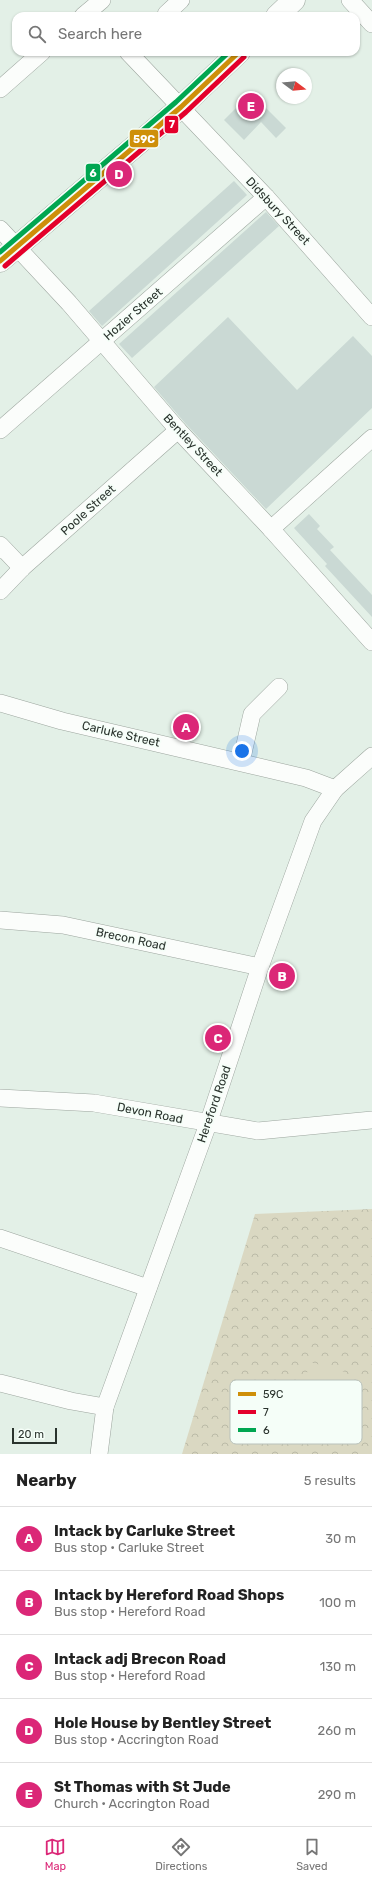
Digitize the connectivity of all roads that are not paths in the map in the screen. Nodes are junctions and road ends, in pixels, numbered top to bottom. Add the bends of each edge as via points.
1 (181, 0) edge
2 (294, 0) edge
3 (350, 0) edge
4 (168, 12) edge
5 (281, 12) edge
6 (372, 24) edge
7 (37, 56) edge
8 (132, 56) edge
9 (235, 56) edge
10 (0, 89) edge
11 (181, 107) junction
12 (266, 197) junction
13 (0, 228) edge
14 (8, 254) edge
15 (372, 317) edge
16 (102, 341) junction
17 (0, 430) edge
18 (178, 430) junction
19 (372, 438) edge
20 (271, 529) junction
21 (0, 545) edge
22 (22, 568) junction
23 (0, 591) edge
24 (372, 642) edge
25 (279, 688) dead end
26 (0, 703) edge
27 (372, 756) edge
28 (241, 762) junction
29 (334, 789) junction
30 (0, 920) edge
31 (260, 967) junction
32 (0, 1098) edge
33 (372, 1120) edge
34 (208, 1124) junction
35 (0, 1238) edge
36 (148, 1288) junction
37 (0, 1383) edge
38 (105, 1407) junction
39 (98, 1454) edge

1 - 4 street
2 - 5 main road
3 - 6 street
7 - 10 street
8 - 11 street, Didsbury Street
9 - 11 main road
11 - 12 street, Didsbury Street
11 - 14 main road
12 - 15 street, Didsbury Street
12 - 16 street, Hozier Street
13 - 14 street, Bentley Street
14 - 16 street, Bentley Street via 69,303
16 - 17 street, Hozier Street
16 - 18 street, Bentley Street
18 - 20 street, Bentley Street
18 - 22 street, Poole Street
19 - 20 street
20 - 24 street, Bentley Street
21 - 22 street
22 - 23 street, Poole Street
25 - 28 street via 252,714
26 - 28 street, Carluke Street via 62,721
27 - 29 street, Hereford Road
28 - 29 street, Carluke Street via 306,778
29 - 31 street, Hereford Road via 313,821
30 - 31 street, Brecon Road via 63,925
31 - 34 street, Hereford Road
32 - 34 street, Devon Road via 94,1103
33 - 34 street, Devon Road via 258,1131
34 - 36 street, Hereford Road
35 - 36 street
36 - 38 street, Hereford Road
37 - 38 street
38 - 39 street, Hereford Road

